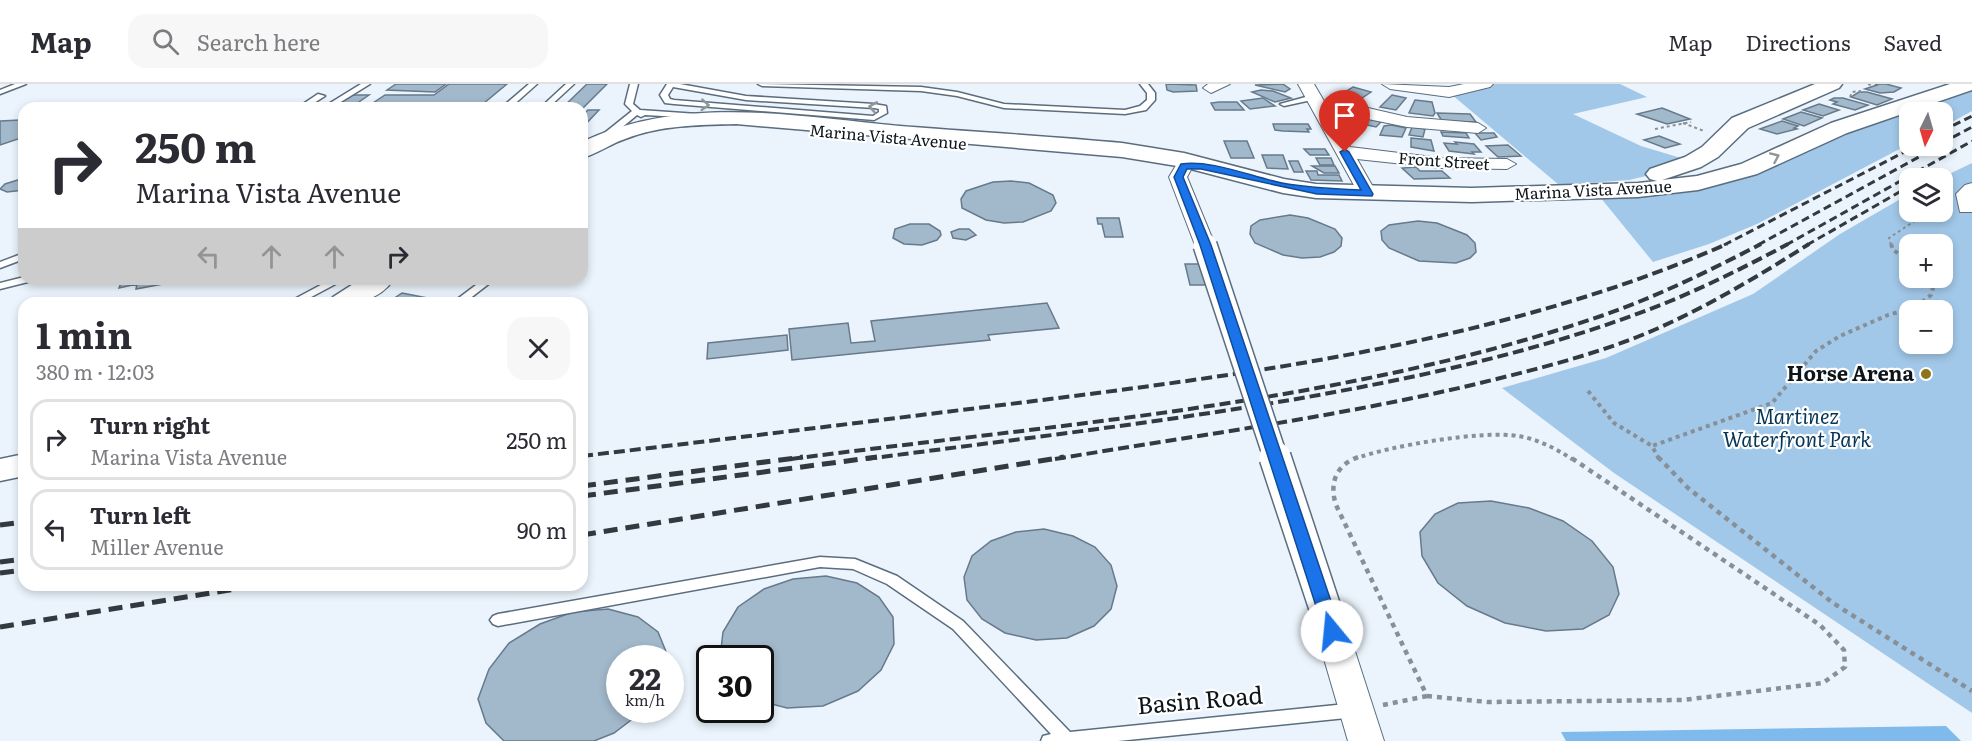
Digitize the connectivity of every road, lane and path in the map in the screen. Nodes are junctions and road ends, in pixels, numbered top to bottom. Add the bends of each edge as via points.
1 (22, 84) edge
2 (366, 84) edge
3 (533, 84) edge
4 (570, 84) edge
5 (634, 84) edge
6 (671, 84) edge
7 (762, 84) edge
8 (1144, 84) edge
9 (1390, 84) edge
10 (1485, 84) edge
11 (1832, 84) edge
12 (1868, 84) edge
13 (1970, 84) edge
14 (1874, 86) dead end
15 (1861, 91) dead end
16 (0, 92) edge
17 (321, 96) dead end
18 (1313, 96) edge
19 (1850, 97) dead end
20 (311, 102) edge
21 (336, 102) edge
22 (512, 102) edge
23 (550, 102) edge
24 (1284, 104) dead end
25 (647, 122) junction
26 (1691, 122) dead end
27 (1683, 123) junction
28 (1478, 128) dead end
29 (1655, 129) dead end
30 (1707, 142) junction
31 (588, 148) edge
32 (1345, 152) junction
33 (588, 158) edge
34 (1507, 164) dead end
35 (1192, 166) junction
36 (1720, 178) junction
37 (1972, 189) edge
38 (1368, 194) junction
39 (1967, 208) dead end
40 (1913, 222) edge
41 (1899, 254) edge
42 (18, 260) edge
43 (0, 266) edge
44 (18, 282) edge
45 (328, 285) edge
46 (371, 285) edge
47 (393, 285) edge
48 (482, 285) edge
49 (0, 286) edge
50 (1934, 288) edge
51 (304, 297) edge
52 (352, 297) edge
53 (374, 297) edge
54 (465, 297) edge
55 (1588, 391) dead end
56 (1652, 446) junction
57 (18, 454) edge
58 (0, 458) edge
59 (18, 466) edge
60 (0, 470) edge
61 (498, 620) dead end
62 (1972, 692) edge
63 (1427, 696) junction
64 (1356, 710) junction
65 (1061, 740) edge
66 (1366, 741) edge

1 - 16 lane
2 - 21 lane
3 - 22 lane
4 - 23 lane
5 - 25 lane via 629,104
6 -> 6 lane via 664,95 674,102 874,118 883,113 883,108 874,106 737,96
7 - 8 lane via 921,89 1004,105 1111,112 1136,111 1149,104 1152,96
9 - 10 street via 1449,92
11 - 30 main road via 1740,123
12 - 14 path
36 -> 13 main road, Marina Vista Avenue via 1839,128
15 - 19 path via 1852,92
17 - 20 lane
18 - 24 lane
18 - 28 street via 1342,107 1433,126
18 - 32 street
25 - 31 main road, Marina Vista Avenue
25 - 33 main road, Marina Vista Avenue
25 - 35 main road, Marina Vista Avenue via 725,124
25 - 35 main road, Marina Vista Avenue via 720,118 1090,147 1156,155
26 - 27 path
27 - 29 path
27 - 30 path
30 - 36 main road via 1699,168
30 - 38 main road via 1676,169 1612,182
32 - 34 street, Front Street via 1441,163
32 - 38 street
35 - 38 main road, Marina Vista Avenue via 1283,186
35 - 64 street, bridge via 1178,177 1205,245
36 - 38 main road, Marina Vista Avenue via 1638,190
37 - 39 street via 1965,194
40 - 41 path via 1889,238 1893,250
42 - 43 lane
44 - 49 lane
45 - 51 lane
46 - 52 main road
47 - 53 main road
48 - 54 lane
50 - 56 path via 1916,307 1840,336 1816,351 1772,403
55 - 56 path via 1614,423
56 - 62 path via 1660,460 1688,488 1833,603
57 - 58 main road
59 - 60 main road
61 - 65 lane via 820,562 855,564 892,580 957,625
63 - 63 path via 1488,702 1683,700 1823,683 1845,667 1844,650 1820,625 1581,464 1553,447 1516,435 1489,434 1384,450 1352,459 1335,475 1332,496 1342,522
63 - 64 path
64 - 65 lane, Basin Road
64 - 66 street

